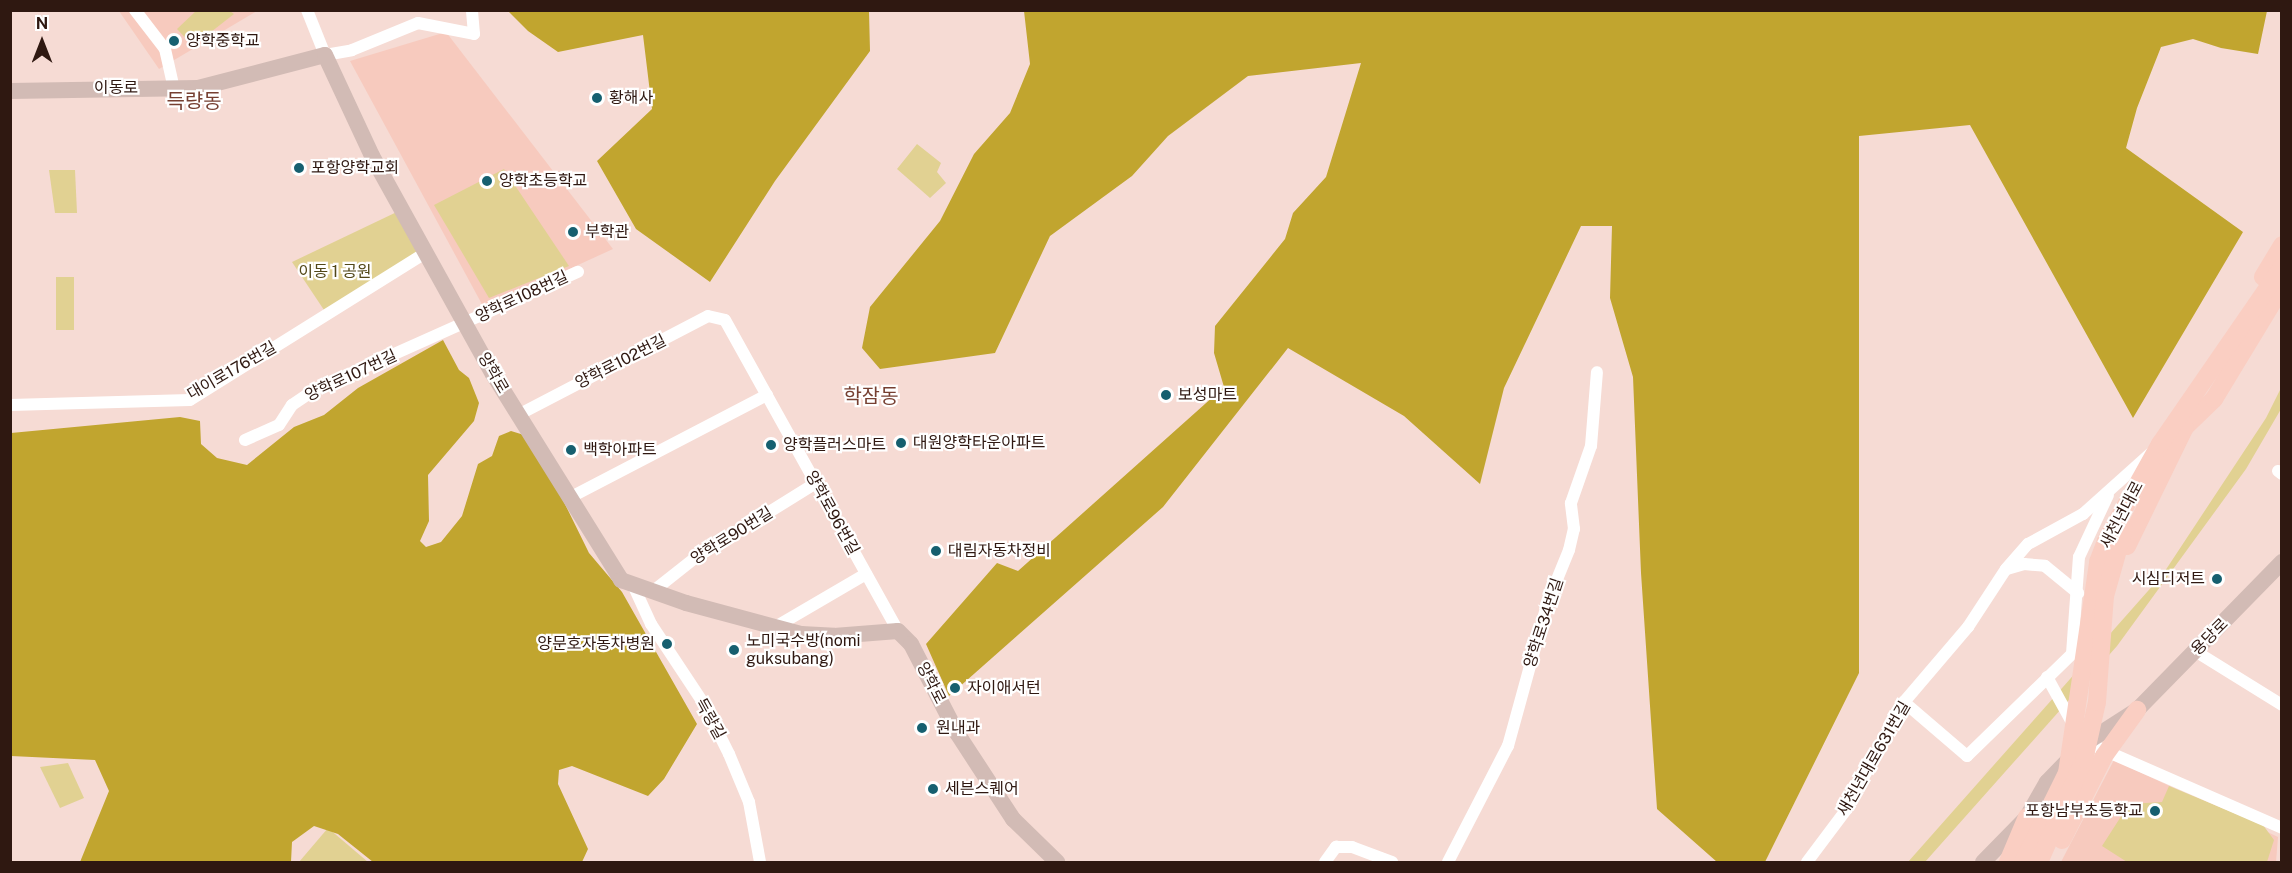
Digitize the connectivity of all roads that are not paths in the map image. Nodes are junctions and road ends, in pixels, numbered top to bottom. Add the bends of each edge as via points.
1 (135, 10) edge
2 (307, 10) edge
3 (472, 10) edge
4 (325, 55) junction
5 (174, 89) junction
6 (10, 91) edge
7 (2282, 244) edge
8 (427, 252) junction
9 (2282, 267) edge
10 (578, 272) dead end
11 (2282, 288) edge
12 (2282, 311) edge
13 (725, 320) joint
14 (465, 323) junction
15 (2241, 357) junction
16 (1597, 372) dead end
17 (2201, 389) junction
18 (767, 395) junction
19 (10, 405) edge
20 (518, 415) junction
21 (2185, 427) junction
22 (245, 440) dead end
23 (2160, 444) junction
24 (816, 483) junction
25 (2113, 486) junction
26 (571, 497) junction
27 (2112, 543) junction
28 (2282, 562) edge
29 (2006, 569) junction
30 (866, 574) junction
31 (634, 586) junction
32 (2075, 591) junction
33 (652, 592) junction
34 (2115, 598) junction
35 (777, 626) junction
36 (898, 631) junction
37 (2195, 651) junction
38 (2072, 654) junction
39 (2047, 677) junction
40 (1904, 702) junction
41 (2282, 705) edge
42 (2137, 710) junction
43 (2084, 744) junction
44 (2109, 749) junction
45 (2080, 806) junction
46 (2032, 809) junction
47 (2282, 828) edge
48 (760, 862) edge
49 (1057, 862) edge
50 (1325, 862) edge
51 (1392, 862) edge
52 (1449, 862) edge
53 (1807, 862) edge
54 (1983, 862) edge
55 (2008, 862) edge
56 (2023, 862) edge
57 (2039, 862) edge
58 (2049, 862) edge

1 - 5 street via 165,49
2 - 4 street, 양학로
3 - 4 street via 474,34 418,23 352,50
4 - 5 street, 이동로 via 198,88
4 - 8 street, 양학로 via 372,156
5 - 6 street, 이동로
7 - 17 main road via 2237,318
8 - 14 street, 양학로
8 - 19 street, 대이로176번길 via 190,400
9 - 17 main road, 새천년대로
10 - 14 street, 양학로108번길
11 - 15 main road, 새천년대로
12 - 15 main road
13 - 18 street, 양학로96번길
13 - 20 street, 양학로102번길 via 708,316
14 - 20 street, 양학로
14 - 22 street, 양학로107번길 via 316,389 292,405 279,425
15 - 21 main road, 새천년대로 via 2214,399
16 - 52 street, 양학로34번길 via 1591,446 1571,503 1574,529 1569,550 1547,604 1508,746
17 - 23 main road, 새천년대로
18 - 24 street, 양학로96번길
18 - 26 street
20 - 26 street, 양학로
21 - 27 main road, 새천년대로
21 - 34 main road via 2128,543
23 - 25 street, 새천년대로631번길
23 - 27 main road, 새천년대로
24 - 30 street, 양학로96번길
24 - 33 street, 양학로90번길 via 695,558
25 - 29 street, 새천년대로631번길 via 2083,514 2028,544
25 - 32 street via 2079,557
26 - 31 street, 양학로 via 621,580
27 - 56 main road, 새천년대로 via 2098,562 2067,773
27 - 57 main road, 새천년대로 via 2097,702 2084,760
28 - 37 street, 용당로
29 - 32 street via 2024,564 2045,567
29 - 40 street, 새천년대로631번길 via 1968,627
30 - 35 street
30 - 36 street, 양학로96번길
31 - 33 street, 양학로
31 - 48 street, 득량길 via 651,624 704,704 729,754 749,802
32 - 34 street via 2092,603
32 - 38 street
33 - 35 street, 양학로
34 - 38 main road via 2099,625
35 - 36 street, 양학로 via 801,634 834,636
36 - 49 street, 양학로 via 911,644 957,733 1013,819
37 - 41 street
37 - 42 street, 용당로
38 - 39 street
39 - 40 street via 1967,756
39 - 43 street
40 - 53 street, 새천년대로631번길 via 1846,810
42 - 43 street, 용당로
42 - 44 main road
43 - 44 street
43 - 46 street, 용당로 via 2047,782
44 - 45 main road
44 - 47 street
45 - 46 street via 2052,796
45 - 58 main road
46 - 54 street, 용당로
46 - 55 main road
50 - 51 street via 1336,848 1352,847

